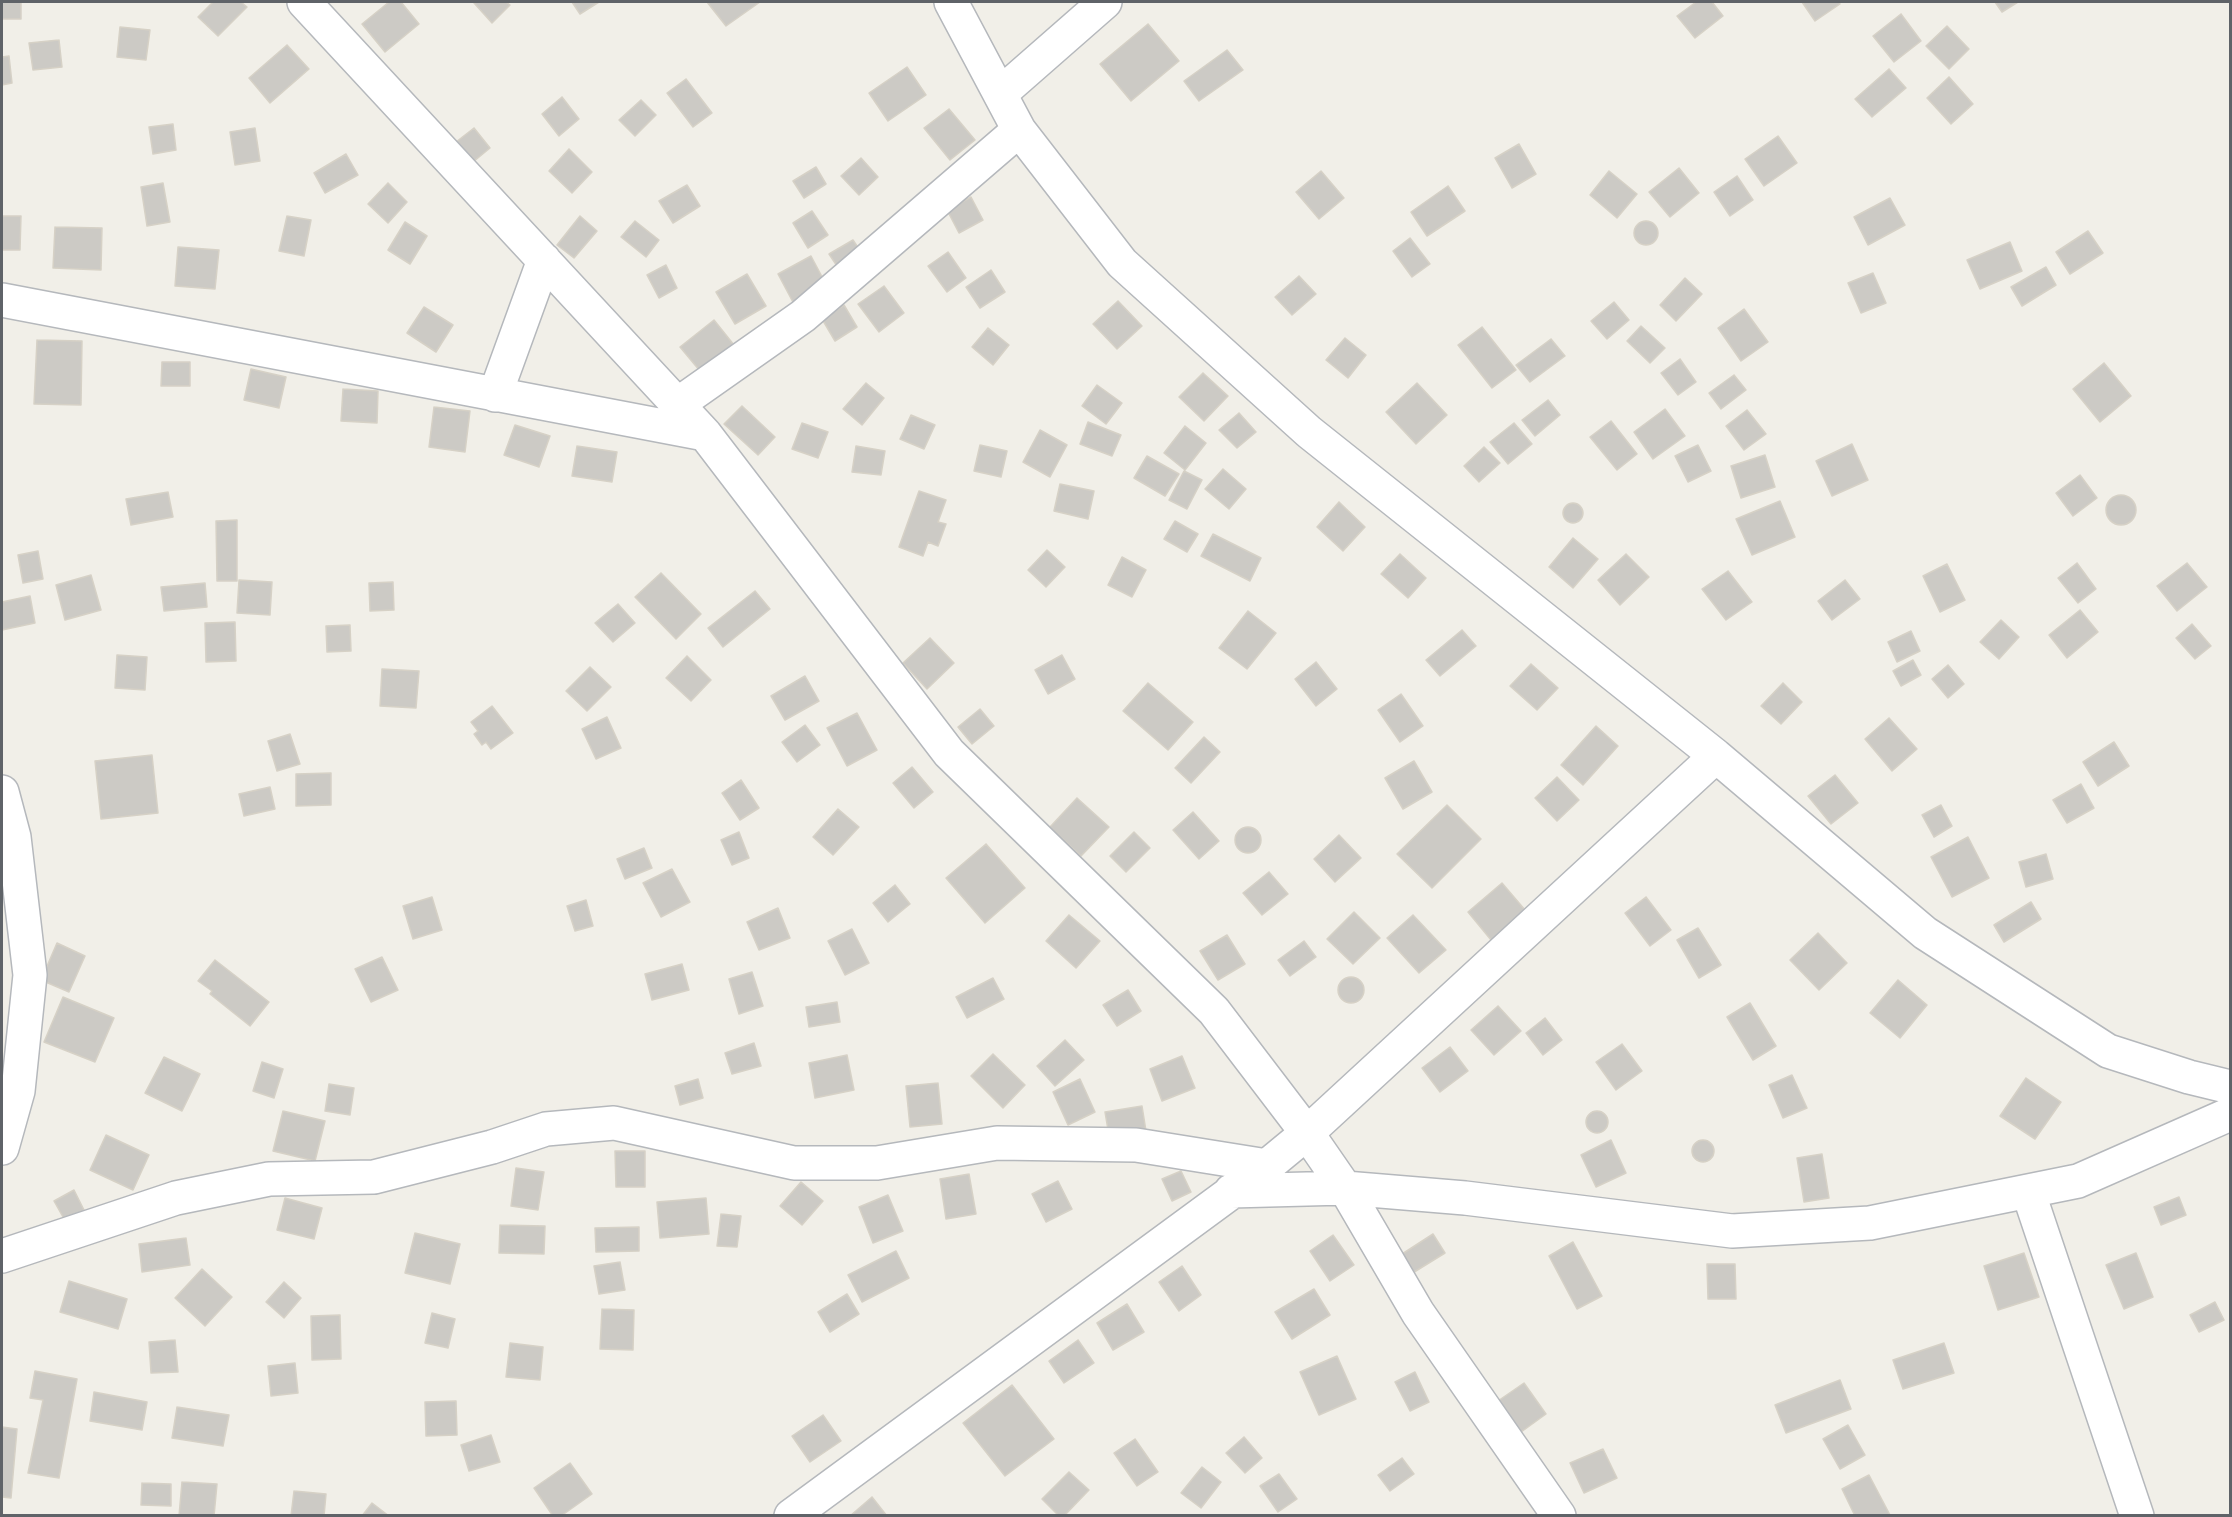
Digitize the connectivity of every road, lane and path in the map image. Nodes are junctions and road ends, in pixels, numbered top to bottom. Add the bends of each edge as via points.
1 (304, 2) edge
2 (951, 2) edge
3 (1105, 2) edge
4 (1000, 93) junction
5 (1019, 130) junction
6 (544, 260) junction
7 (2, 300) edge
8 (495, 395) junction
9 (678, 404) junction
10 (705, 434) junction
11 (1716, 756) junction
12 (2, 792) edge
13 (8, 836) edge
14 (2230, 1087) edge
15 (2230, 1114) edge
16 (1307, 1132) junction
17 (2, 1148) edge
18 (1267, 1166) junction
19 (1345, 1188) junction
20 (1231, 1191) junction
21 (2028, 1191) junction
22 (2, 1256) edge
23 (791, 1515) edge
24 (1558, 1515) edge
25 (2137, 1515) edge

1 - 6 street
2 - 4 street
3 - 4 street
4 - 5 street
5 - 9 street via 803,316
5 - 11 street via 1122,263 1301,424
6 - 8 street
6 - 9 street
7 - 8 street
8 - 10 street
9 - 10 street
10 - 16 street via 949,753 1214,1011
11 - 14 street via 1945,946 2109,1051
11 - 16 street
12 - 13 street
13 - 17 street via 30,975 18,1091
15 - 21 street via 2078,1181
16 - 18 street
16 - 19 street
18 - 20 street
18 - 22 street via 1136,1145 997,1143 878,1163 794,1163 614,1123 546,1129 374,1177 269,1179 176,1198
19 - 20 street
19 - 21 street via 1465,1198 1732,1231 1870,1223
19 - 24 street via 1418,1314
20 - 23 street
21 - 25 street

